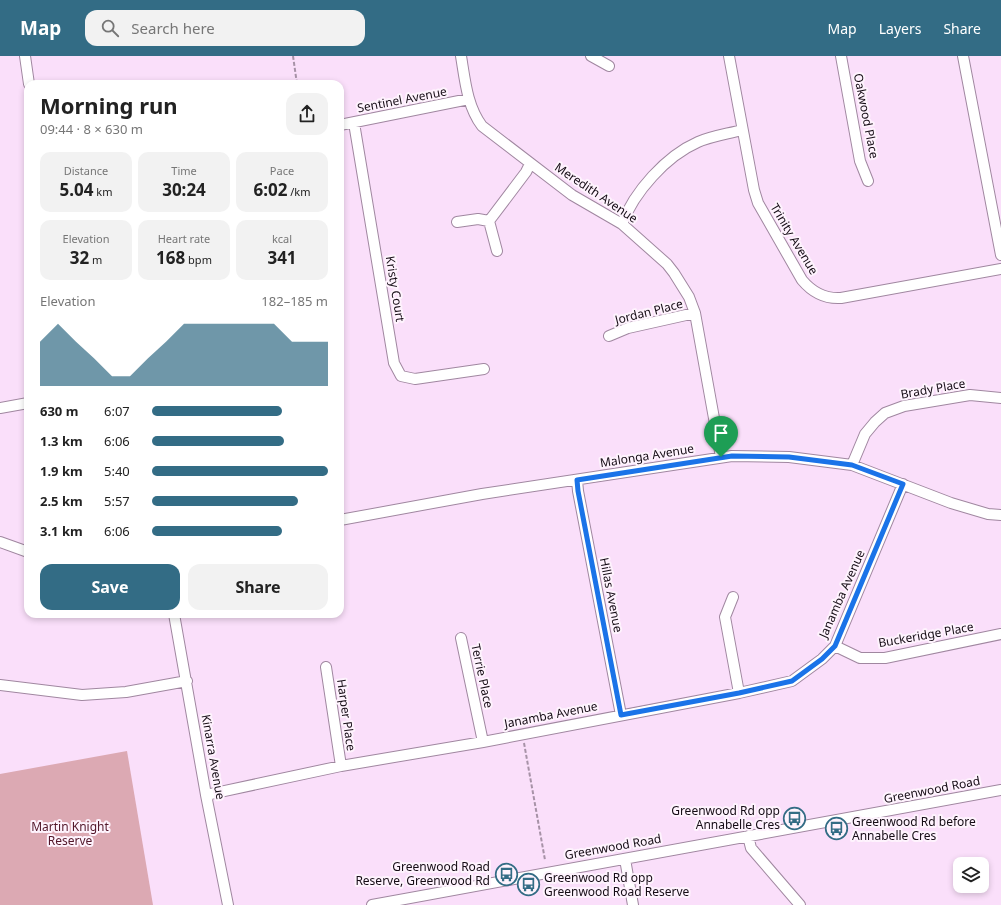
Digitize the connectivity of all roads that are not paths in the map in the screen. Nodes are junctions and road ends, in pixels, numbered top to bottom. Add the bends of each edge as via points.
1 (25, 56) edge
2 (461, 56) edge
3 (590, 56) edge
4 (729, 56) edge
5 (841, 56) edge
6 (963, 56) edge
7 (609, 66) dead end
8 (28, 80) edge
9 (469, 100) junction
10 (354, 123) junction
11 (344, 124) edge
12 (742, 130) junction
13 (530, 164) junction
14 (868, 181) dead end
15 (489, 221) junction
16 (457, 222) dead end
17 (622, 224) junction
18 (497, 251) dead end
19 (1001, 255) edge
20 (1001, 270) edge
21 (695, 313) junction
22 (609, 336) dead end
23 (484, 369) dead end
24 (1001, 398) edge
25 (24, 404) edge
26 (0, 408) edge
27 (721, 457) junction
28 (852, 465) junction
29 (577, 480) junction
30 (903, 484) junction
31 (1001, 515) edge
32 (344, 519) edge
33 (0, 542) edge
34 (24, 551) edge
35 (733, 597) dead end
36 (175, 618) edge
37 (1001, 634) edge
38 (461, 638) dead end
39 (835, 646) junction
40 (326, 667) dead end
41 (187, 681) junction
42 (0, 686) edge
43 (739, 693) junction
44 (621, 715) junction
45 (483, 742) junction
46 (341, 766) junction
47 (1001, 790) edge
48 (206, 795) junction
49 (748, 836) junction
50 (625, 859) junction
51 (228, 905) edge
52 (372, 905) edge
53 (633, 905) edge
54 (800, 905) edge

1 - 8 street
2 - 9 street, Meredith Avenue
3 - 7 street
4 - 12 street, Trinity Avenue
5 - 14 street, Oakwood Place via 860,161
6 - 19 street
9 - 10 street, Sentinel Avenue
9 - 13 street, Meredith Avenue via 482,126
10 - 11 street, Sentinel Avenue
10 - 23 street, Kristy Court via 394,363 400,376 415,379
12 - 17 street via 698,142 672,157 640,193
12 - 20 street, Trinity Avenue via 758,203 802,280 816,292 829,298 841,298
13 - 15 street
13 - 17 street, Meredith Avenue via 572,195
15 - 16 street via 478,219
15 - 18 street
17 - 21 street, Meredith Avenue via 667,264 682,285
21 - 22 street, Jordan Place via 628,328
21 - 27 street, Meredith Avenue
24 - 28 street, Brady Place via 970,395 904,406 886,413 865,434
25 - 26 street
27 - 28 street, Malonga Avenue via 789,457
27 - 29 street, Malonga Avenue
28 - 30 street, Malonga Avenue
29 - 32 street, Malonga Avenue
29 - 44 street, Hillas Avenue
30 - 31 street, Malonga Avenue via 951,503 988,514
30 - 39 street, Janamba Avenue
33 - 34 street
35 - 43 street via 725,617
36 - 41 street, Kinarra Avenue
37 - 39 street, Buckeridge Place via 885,658 860,658
38 - 45 street, Terrie Place
39 - 43 street, Janamba Avenue via 792,681
40 - 46 street, Harper Place
41 - 42 street via 126,692 82,695
41 - 48 street, Kinarra Avenue
43 - 44 street, Janamba Avenue
44 - 45 street, Janamba Avenue
45 - 46 street, Janamba Avenue
46 - 48 street, Janamba Avenue
47 - 49 street, Greenwood Road
48 - 51 street, Kinarra Avenue
49 - 50 street, Greenwood Road
49 - 54 street via 751,848
50 - 52 street, Greenwood Road
50 - 53 street

